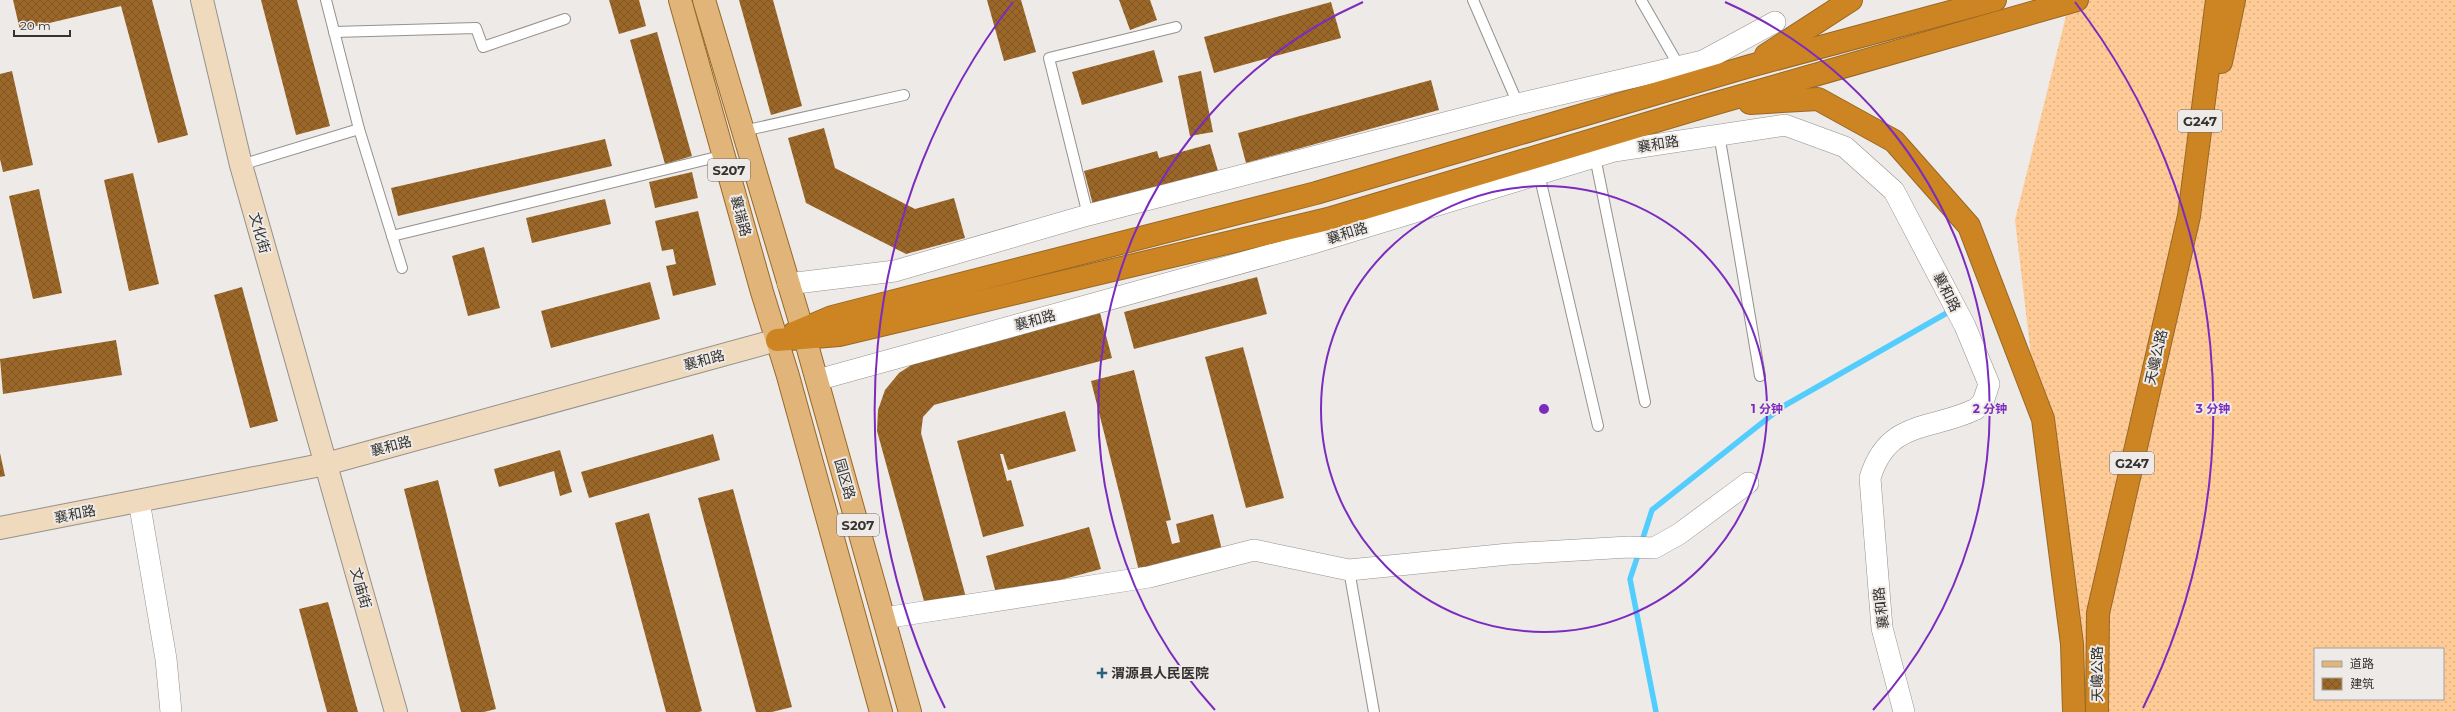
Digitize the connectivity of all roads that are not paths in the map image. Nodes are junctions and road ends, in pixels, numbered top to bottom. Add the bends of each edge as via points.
1 (202, 0) edge
2 (326, 0) edge
3 (680, 0) edge
4 (704, 0) edge
5 (1473, 0) edge
6 (1641, 0) edge
7 (1851, 0) edge
8 (1995, 0) edge
9 (2077, 0) edge
10 (2217, 0) edge
11 (2234, 0) edge
12 (566, 19) dead end
13 (1775, 22) dead end
14 (1176, 27) dead end
15 (2220, 29) junction
16 (334, 32) junction
17 (1679, 66) junction
18 (1750, 66) junction
19 (904, 94) dead end
20 (1518, 104) junction
21 (1706, 106) junction
22 (359, 129) junction
23 (743, 131) junction
24 (1718, 134) junction
25 (725, 154) junction
26 (1595, 157) junction
27 (241, 165) junction
28 (1539, 174) junction
29 (1088, 215) junction
30 (392, 236) junction
31 (402, 268) dead end
32 (788, 284) junction
33 (805, 338) junction
34 (777, 340) junction
35 (1760, 376) dead end
36 (817, 380) junction
37 (1645, 402) dead end
38 (1598, 426) dead end
39 (326, 464) junction
40 (1748, 483) dead end
41 (139, 501) junction
42 (0, 528) edge
43 (1349, 570) junction
44 (884, 618) junction
45 (170, 712) edge
46 (396, 712) edge
47 (880, 712) edge
48 (910, 712) edge
49 (1374, 712) edge
50 (1904, 712) edge
51 (2074, 712) edge
52 (2097, 712) edge

1 - 27 main road, 文化街
2 - 16 lane
3 - 25 main road, 襄瑞路 / S207
4 - 23 main road, 襄瑞路 / S207
5 - 20 lane
6 - 17 lane
7 - 18 highway
8 - 18 highway
9 - 21 highway
10 - 15 highway
11 - 15 highway
12 - 16 lane via 483,47 476,28
13 - 17 street via 1703,61
14 - 29 lane via 1049,58
15 - 52 highway, 天巉公路 / G247 via 2189,216 2098,613
16 - 22 lane
17 - 20 street
18 - 34 highway via 1316,192 832,317
19 - 23 lane
20 - 29 street
21 - 33 highway via 1328,219 839,335
21 - 51 highway via 1818,99 1894,141 1969,226 2043,419 2072,644
22 - 27 lane
22 - 30 lane
23 - 32 main road, 襄瑞路 / S207
24 - 26 street, 襄和路 via 1614,151
24 - 35 lane
24 - 50 street, 襄和路 via 1785,125 1845,147 1894,191 1965,326 1989,384 1983,402 1976,409 1900,435 1886,446 1875,461 1870,478 1882,628
25 - 30 lane
25 - 34 main road, 襄瑞路 / S207
26 - 28 street, 襄和路
26 - 37 lane
27 - 39 main road, 文化街
28 - 36 street, 襄和路 via 1310,244
28 - 38 lane
29 - 32 street via 895,271
30 - 31 lane
32 - 33 main road, 襄瑞路 / S207
33 - 34 highway
33 - 36 main road, 园区路 / S207
34 - 39 main road, 襄和路
34 - 47 main road, 园区路 / S207
36 - 44 main road, 园区路 / S207
39 - 41 main road, 襄和路
39 - 46 main road, 文庙街
40 - 43 street via 1679,534 1654,548 1629,547 1508,554
41 - 42 main road, 襄和路
41 - 45 street via 166,658
43 - 44 street via 1254,550 1149,577
43 - 49 lane
44 - 48 main road, 园区路 / S207

